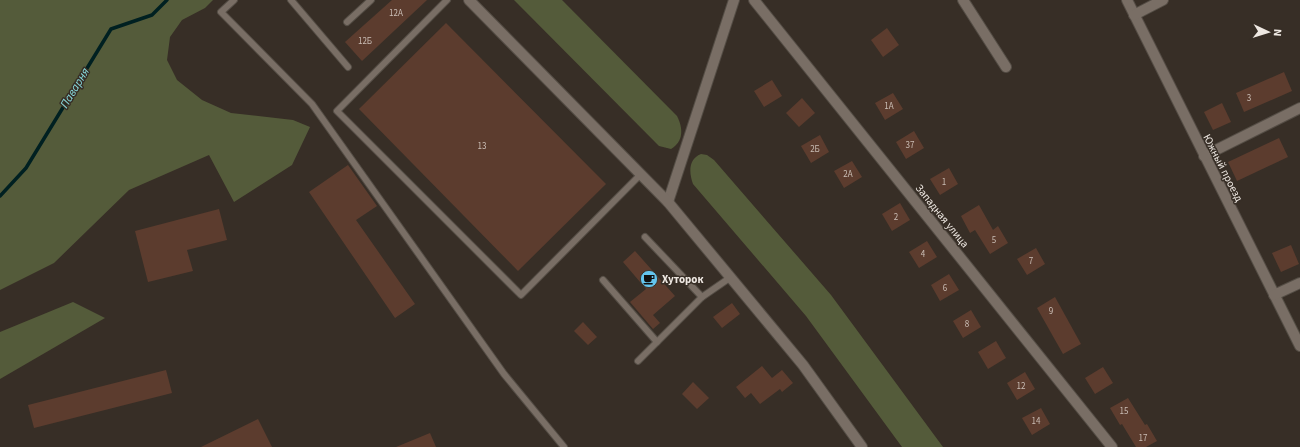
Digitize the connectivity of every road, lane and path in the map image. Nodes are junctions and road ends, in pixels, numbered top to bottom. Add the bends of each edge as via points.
1 (234, 0) edge
2 (291, 0) edge
3 (371, 0) edge
4 (447, 0) edge
5 (469, 0) edge
6 (734, 0) edge
7 (754, 0) edge
8 (963, 0) edge
9 (1127, 0) edge
10 (1164, 0) edge
11 (1134, 15) junction
12 (347, 22) dead end
13 (348, 67) dead end
14 (1006, 67) dead end
15 (1300, 108) edge
16 (1204, 156) junction
17 (641, 174) junction
18 (668, 202) junction
19 (645, 237) dead end
20 (731, 278) junction
21 (603, 280) dead end
22 (1300, 283) edge
23 (1274, 295) junction
24 (702, 297) junction
25 (657, 342) junction
26 (1300, 346) edge
27 (638, 361) dead end
28 (564, 447) edge
29 (862, 447) edge
30 (1112, 447) edge

1 - 28 lane via 221,12 312,104 504,374
2 - 13 lane
3 - 12 lane
4 - 17 lane via 337,110 521,295
5 - 17 street
6 - 18 street
7 - 30 street, Западная улица
8 - 14 street
9 - 11 street, Южный проезд
10 - 11 street
11 - 16 street, Южный проезд
15 - 16 street
16 - 23 street, Южный проезд
17 - 18 street
18 - 20 street
19 - 24 lane
20 - 24 lane
20 - 29 street via 803,365
21 - 25 lane
22 - 23 street
23 - 26 street, Южный проезд
24 - 25 lane
25 - 27 lane

